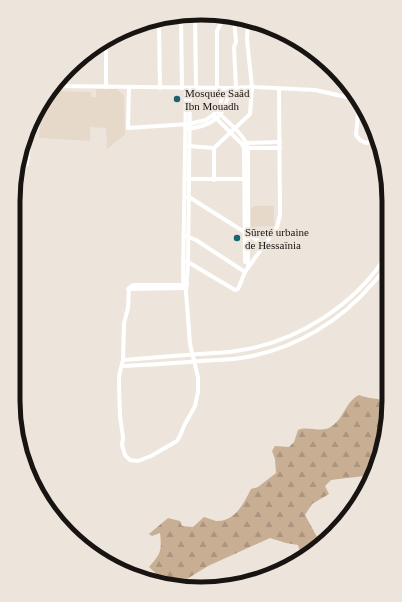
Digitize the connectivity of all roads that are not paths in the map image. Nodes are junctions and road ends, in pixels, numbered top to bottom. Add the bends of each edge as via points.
1 (195, 20) edge
2 (181, 21) edge
3 (221, 21) edge
4 (234, 23) edge
5 (159, 25) edge
6 (248, 26) edge
7 (106, 47) edge
8 (61, 86) edge
9 (106, 87) junction
10 (252, 87) junction
11 (129, 88) junction
12 (160, 88) junction
13 (186, 88) junction
14 (196, 88) junction
15 (217, 88) junction
16 (224, 88) junction
17 (230, 88) junction
18 (236, 88) junction
19 (279, 89) junction
20 (350, 98) edge
21 (217, 111) junction
22 (358, 112) edge
23 (213, 115) junction
24 (221, 115) junction
25 (217, 119) junction
26 (187, 124) junction
27 (234, 128) junction
28 (187, 129) junction
29 (230, 132) junction
30 (280, 142) junction
31 (371, 142) edge
32 (29, 146) edge
33 (187, 146) junction
34 (245, 146) junction
35 (214, 148) junction
36 (280, 148) junction
37 (24, 164) edge
38 (184, 179) junction
39 (243, 179) junction
40 (248, 179) junction
41 (189, 180) junction
42 (214, 180) junction
43 (184, 197) junction
44 (189, 197) junction
45 (246, 233) junction
46 (186, 236) junction
47 (265, 245) junction
48 (183, 261) junction
49 (382, 261) edge
50 (188, 262) junction
51 (246, 270) junction
52 (382, 272) edge
53 (186, 286) junction
54 (192, 354) junction
55 (123, 360) junction
56 (195, 362) junction
57 (122, 366) junction

1 - 14 street
2 - 13 street
3 - 15 street via 217,32
4 - 18 street
5 - 12 street
6 - 10 street
7 - 9 street
8 - 9 street
9 - 11 street
10 - 18 street
10 - 19 street
10 - 27 street via 250,114
11 - 12 street
11 - 26 street via 128,128
12 - 13 street
13 - 14 street
13 - 26 street
14 - 15 street
15 - 16 street
16 - 17 street
16 - 21 street
17 - 18 street
17 - 24 street
19 - 20 street via 315,90
19 - 30 street
21 - 23 street
21 - 24 street
22 - 31 street via 356,135 366,143
23 - 25 street
23 - 26 street via 206,120
24 - 25 street
24 - 27 street
25 - 28 street via 207,125
25 - 29 street
26 - 28 street
27 - 29 street
27 - 34 street
28 - 33 street
29 - 34 street
29 - 35 street
30 - 34 street
30 - 36 street
32 - 37 street via 27,164
33 - 35 street
33 - 38 street
33 - 41 street
34 - 36 street
34 - 39 street
34 - 40 street
35 - 42 street
36 - 47 street via 280,215 277,227
38 - 41 street
38 - 43 street
39 - 40 street
39 - 42 street
39 - 45 street
40 - 45 street
41 - 42 street
41 - 44 street
43 - 44 street
43 - 46 street
44 - 45 street
44 - 46 street
45 - 47 street
45 - 51 street
46 - 48 street
46 - 50 street
46 - 51 street
47 - 51 street
48 - 50 street
48 - 53 street via 183,281
49 - 54 street via 362,286 344,302 328,315 295,334 276,342 236,351
50 - 51 street via 234,290 238,289
50 - 53 street
52 - 56 street via 354,304 302,339 245,358
53 - 54 street
53 - 55 street via 132,285 128,289
54 - 55 street
54 - 56 street
55 - 57 street
56 - 57 street
56 - 57 street via 198,377 197,397 180,438 157,453 136,461 126,456 122,445 119,376

